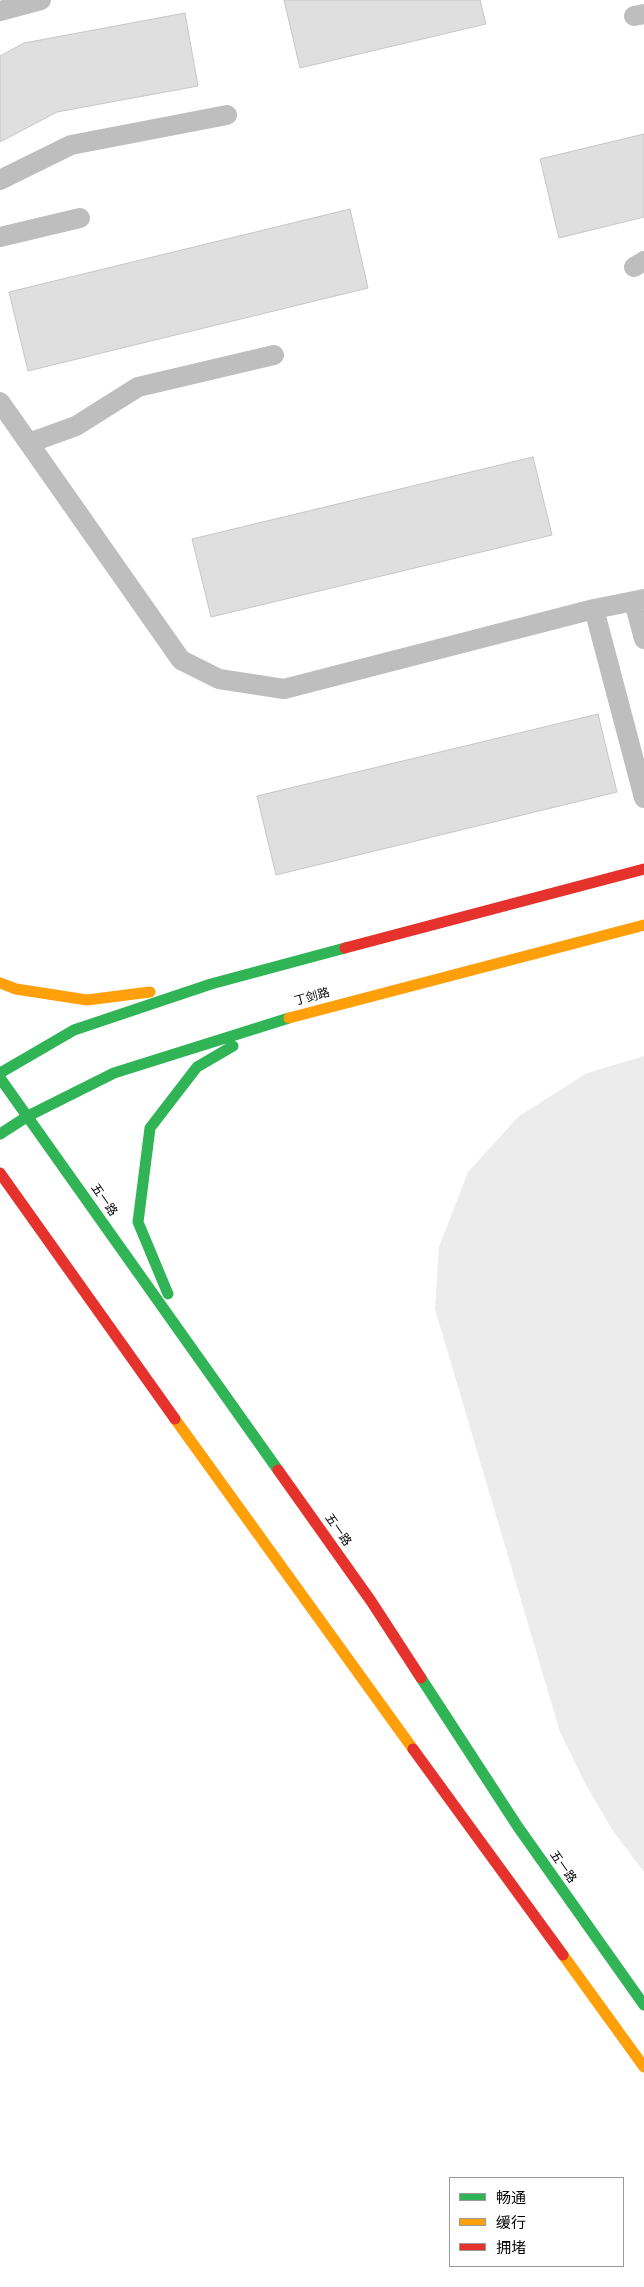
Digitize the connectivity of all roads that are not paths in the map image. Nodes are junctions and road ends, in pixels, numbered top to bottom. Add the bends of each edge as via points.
1 (41, 0) edge
2 (0, 11) edge
3 (226, 115) dead end
4 (0, 180) edge
5 (80, 218) dead end
6 (0, 237) edge
7 (274, 355) dead end
8 (0, 402) edge
9 (28, 443) junction
10 (639, 600) edge
11 (594, 610) junction
12 (644, 639) edge
13 (644, 798) edge
14 (644, 869) edge
15 (644, 925) edge
16 (0, 983) edge
17 (211, 984) junction
18 (278, 1021) junction
19 (0, 1073) edge
20 (0, 1078) edge
21 (28, 1116) junction
22 (0, 1134) edge
23 (0, 1173) edge
24 (187, 1340) junction
25 (644, 2005) edge
26 (644, 2066) edge

1 - 2 lane
3 - 4 lane via 71,145
5 - 6 lane
7 - 9 lane via 138,387 76,426
8 - 9 lane
9 - 11 lane via 181,660 219,679 284,689
10 - 11 lane
10 - 12 lane
11 - 13 lane
14 - 17 main road
15 - 18 main road, 丁剑路
16 - 17 main road via 16,989 87,1000
17 - 19 main road via 74,1030
18 - 21 main road, 丁剑路 via 114,1073
18 - 24 main road via 197,1067 150,1128 138,1222
20 - 21 main road, 五一路
21 - 22 main road, 丁剑路
21 - 24 main road, 五一路
23 - 26 main road via 250,1526
24 - 25 main road, 五一路 via 371,1602 518,1827

